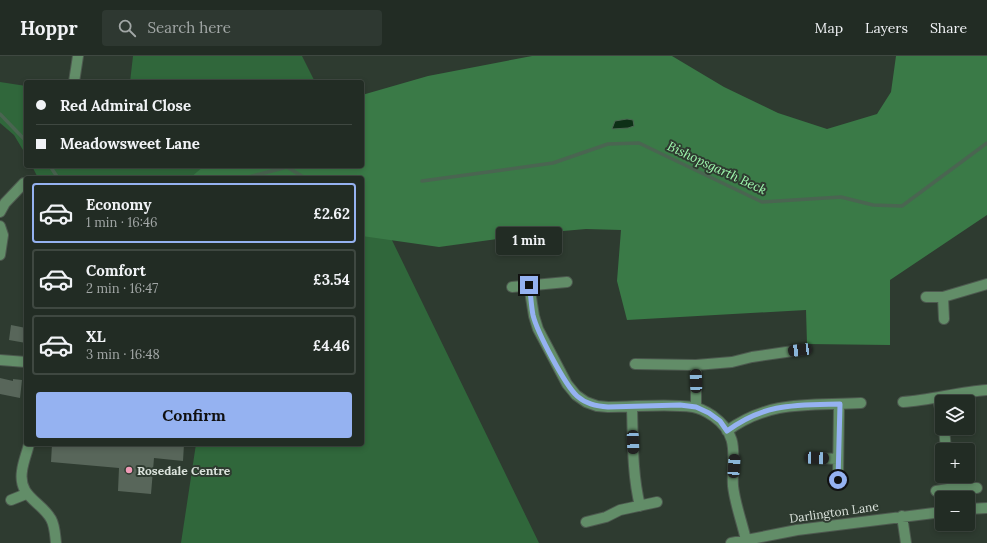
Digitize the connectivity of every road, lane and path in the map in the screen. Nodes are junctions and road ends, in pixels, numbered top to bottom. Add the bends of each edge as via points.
1 (78, 56) edge
2 (74, 80) edge
3 (24, 183) dead end
4 (0, 212) edge
5 (0, 226) edge
6 (0, 255) edge
7 (567, 282) dead end
8 (987, 284) edge
9 (529, 285) junction
10 (512, 287) dead end
11 (926, 297) dead end
12 (943, 297) junction
13 (944, 318) dead end
14 (800, 350) dead end
15 (0, 360) edge
16 (24, 362) edge
17 (635, 364) dead end
18 (696, 365) junction
19 (987, 390) edge
20 (951, 395) edge
21 (935, 398) edge
22 (903, 402) dead end
23 (861, 403) dead end
24 (840, 404) junction
25 (632, 407) junction
26 (696, 407) junction
27 (727, 431) junction
28 (29, 446) edge
29 (817, 458) dead end
30 (838, 459) junction
31 (838, 480) dead end
32 (953, 483) edge
33 (954, 488) junction
34 (977, 488) dead end
35 (936, 491) dead end
36 (26, 494) junction
37 (11, 500) dead end
38 (657, 502) dead end
39 (640, 506) junction
40 (987, 508) edge
41 (975, 509) edge
42 (935, 513) edge
43 (902, 516) junction
44 (586, 522) dead end
45 (746, 540) junction
46 (56, 543) edge
47 (731, 543) edge
48 (906, 543) edge

1 - 2 street
3 - 4 street
5 - 6 street via 3,235
7 - 9 street
8 - 12 street
9 - 10 street
9 - 25 street via 538,329 567,384 576,395 591,404
11 - 12 street
12 - 13 street
14 - 18 street via 732,362
15 - 16 street
17 - 18 street
18 - 26 street
19 - 20 street
21 - 22 street
23 - 24 street
24 - 27 street via 775,408 757,413
24 - 30 street
25 - 26 street
25 - 39 street via 636,488
26 - 27 street via 720,421
27 - 45 street via 732,443 734,487
28 - 36 street via 22,471
29 - 30 street
30 - 31 street
32 - 33 street
33 - 34 street
33 - 35 street
36 - 37 street
36 - 46 street via 51,518
38 - 39 street
39 - 44 street
40 - 41 street
42 - 43 street, Darlington Lane
43 - 45 street, Darlington Lane via 797,530
43 - 48 street
45 - 47 street, Darlington Lane

